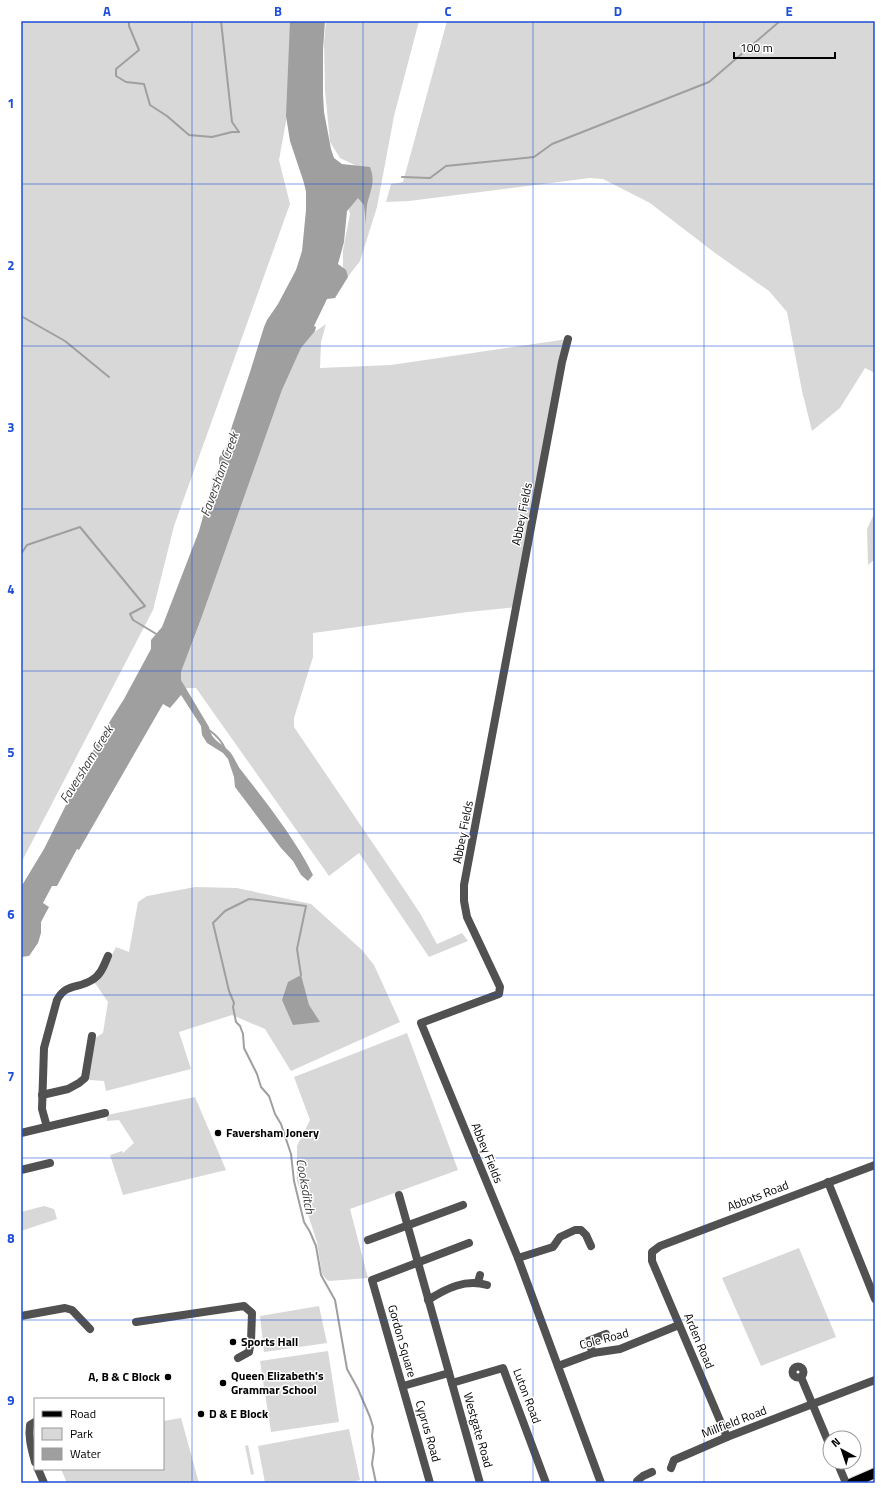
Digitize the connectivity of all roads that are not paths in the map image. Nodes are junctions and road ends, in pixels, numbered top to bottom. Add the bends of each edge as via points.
1 (568, 339) dead end
2 (108, 956) dead end
3 (92, 1036) dead end
4 (42, 1095) junction
5 (105, 1113) dead end
6 (47, 1127) junction
7 (21, 1133) edge
8 (50, 1164) dead end
9 (875, 1165) edge
10 (21, 1170) edge
11 (828, 1182) junction
12 (399, 1195) dead end
13 (463, 1205) dead end
14 (407, 1224) junction
15 (368, 1240) dead end
16 (469, 1244) dead end
17 (591, 1246) dead end
18 (652, 1252) joint
19 (518, 1258) junction
20 (418, 1263) junction
21 (487, 1285) dead end
22 (875, 1298) edge
23 (428, 1300) junction
24 (21, 1316) edge
25 (136, 1322) dead end
26 (678, 1325) junction
27 (88, 1326) dead end
28 (606, 1334) dead end
29 (593, 1353) junction
30 (238, 1358) dead end
31 (558, 1366) junction
32 (449, 1373) junction
33 (801, 1377) dead end
34 (875, 1380) edge
35 (452, 1383) junction
36 (403, 1386) junction
37 (812, 1405) junction
38 (34, 1423) edge
39 (823, 1430) edge
40 (727, 1437) junction
41 (34, 1458) edge
42 (671, 1468) dead end
43 (38, 1470) edge
44 (840, 1470) edge
45 (652, 1472) dead end
46 (875, 1473) edge
47 (44, 1483) edge
48 (430, 1483) edge
49 (480, 1483) edge
50 (546, 1483) edge
51 (602, 1483) edge
52 (637, 1483) edge
53 (846, 1483) edge
54 (852, 1483) edge

1 - 19 street, Abbey Fields via 464,885 467,917 500,987 499,994 421,1023
2 - 4 street via 96,977 64,990 57,1000 44,1048
3 - 4 street via 84,1078 68,1089
4 - 6 street via 42,1109
5 - 6 street
6 - 7 street
8 - 10 street
9 - 11 street, Abbots Road
11 - 18 street, Abbots Road via 660,1246
11 - 22 street
12 - 14 street
13 - 14 street
14 - 15 street
14 - 20 street
16 - 20 street
17 - 19 street via 581,1230 575,1230 560,1238 553,1246
18 - 26 street, Arden Road via 652,1261
19 - 31 street, Abbey Fields
20 - 23 street
20 - 36 street, Gordon Square via 372,1280
21 - 23 street via 479,1278 456,1285
23 - 32 street
24 - 27 street via 65,1308 72,1310
25 - 30 street via 244,1306 252,1313 251,1341 249,1352
26 - 29 street, Cole Road via 620,1349
26 - 40 street, Arden Road
28 - 29 street via 588,1341
29 - 31 street, Cole Road
31 - 51 street, Abbey Fields
32 - 35 street
32 - 36 street, Gordon Square
33 - 37 street
34 - 37 street, Millfield Road
35 - 49 street, Westgate Road
35 - 50 street, Luton Road via 503,1368
36 - 48 street, Cyprus Road
37 - 39 street
37 - 40 street, Millfield Road
38 - 41 street via 29,1428
40 - 42 street, Millfield Road via 674,1460
43 - 47 street
44 - 53 street
45 - 52 street via 643,1476
46 - 54 main road

